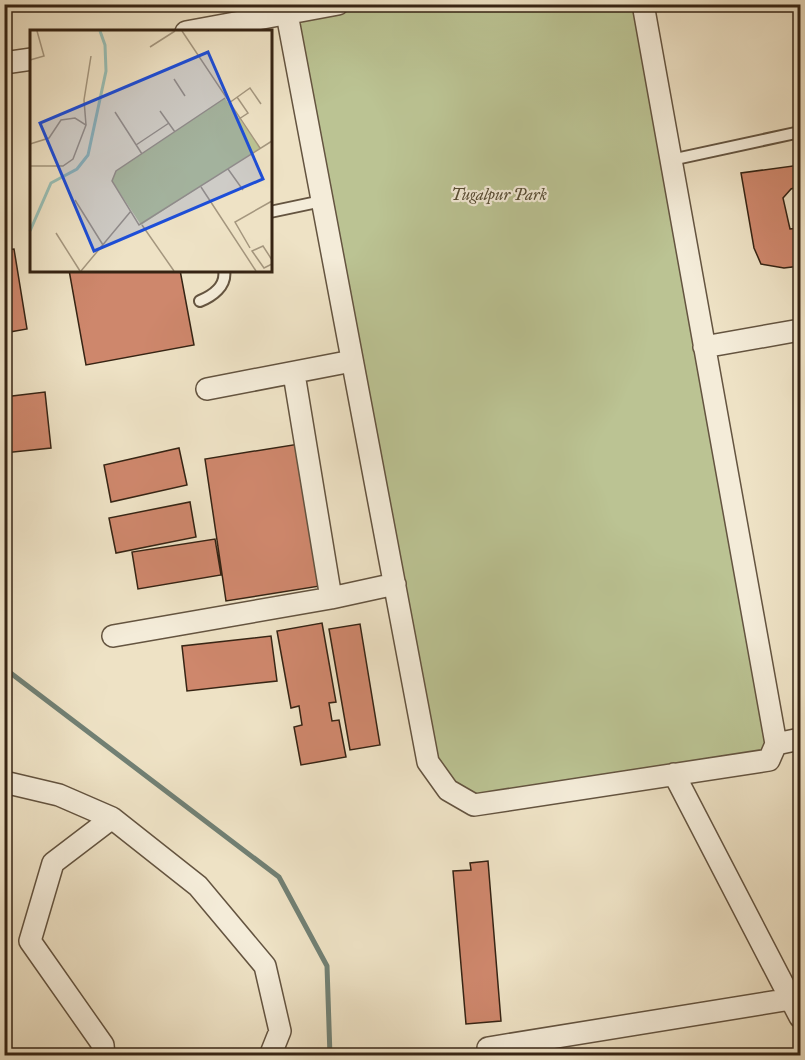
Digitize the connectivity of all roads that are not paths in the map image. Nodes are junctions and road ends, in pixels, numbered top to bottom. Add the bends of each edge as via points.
1 (643, 4) edge
2 (327, 6) edge
3 (287, 14) junction
4 (197, 30) edge
5 (30, 59) edge
6 (4, 63) edge
7 (801, 132) edge
8 (671, 160) junction
9 (322, 201) junction
10 (272, 212) edge
11 (224, 272) edge
12 (200, 301) dead end
13 (801, 330) edge
14 (704, 347) junction
15 (352, 362) junction
16 (294, 374) junction
17 (207, 389) dead end
18 (395, 584) junction
19 (331, 598) junction
20 (114, 636) dead end
21 (801, 739) edge
22 (776, 744) junction
23 (674, 774) junction
24 (4, 782) edge
25 (112, 818) junction
26 (796, 1008) edge
27 (488, 1048) dead end
28 (104, 1056) edge
29 (270, 1056) edge

1 - 8 street
2 - 3 street
3 - 4 street
3 - 9 street
5 - 6 street
7 - 8 lane
8 - 14 street
9 - 10 lane
9 - 15 street
11 - 12 lane via 220,287
13 - 14 street
14 - 22 street
15 - 16 street
15 - 18 street
16 - 17 street
16 - 19 street
18 - 19 street
18 - 23 street via 428,762 448,790 474,804
19 - 20 street
21 - 22 street
22 - 23 street via 769,760
23 - 26 street
24 - 25 street via 59,795
25 - 28 street via 53,863 30,940 103,1045
25 - 29 street via 198,886 265,966 280,1031
26 - 27 street

